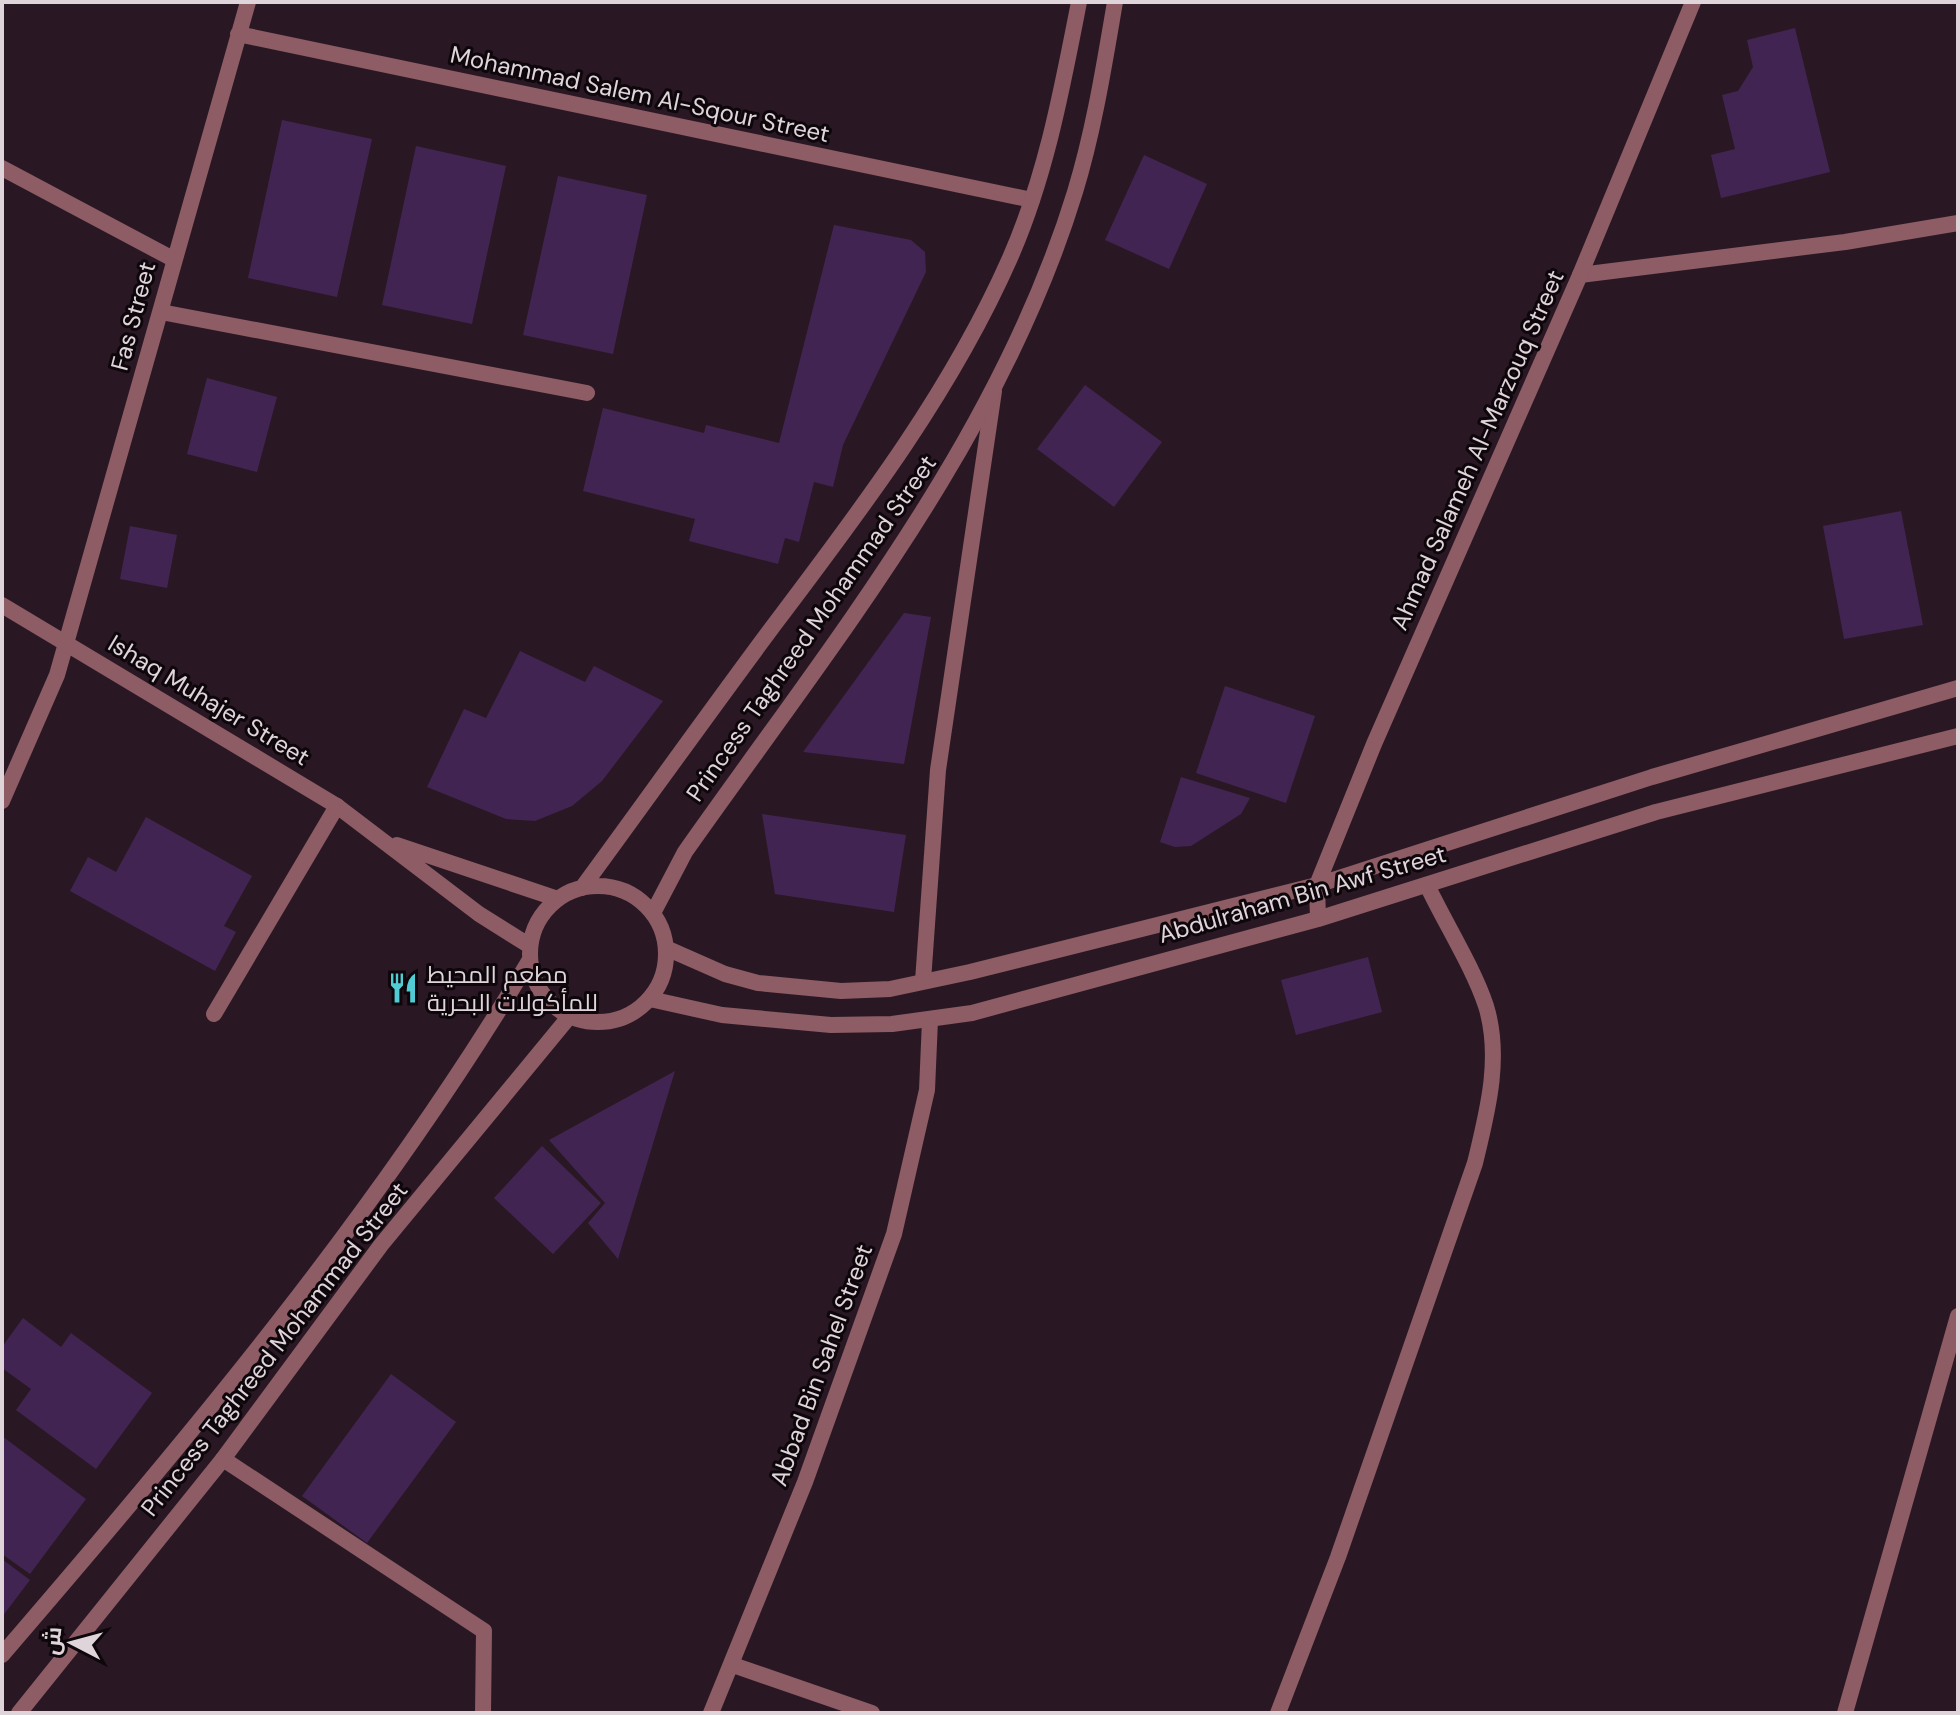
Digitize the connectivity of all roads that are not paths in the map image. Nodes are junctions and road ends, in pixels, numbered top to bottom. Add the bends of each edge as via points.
1 (248, 2) edge
2 (1079, 2) edge
3 (1115, 2) edge
4 (1693, 2) edge
5 (238, 34) junction
6 (2, 168) edge
7 (1032, 200) junction
8 (1958, 223) edge
9 (173, 259) junction
10 (1580, 275) junction
11 (161, 312) junction
12 (994, 391) junction
13 (587, 393) dead end
14 (2, 605) edge
15 (66, 642) junction
16 (1958, 688) edge
17 (1958, 736) edge
18 (2, 801) edge
19 (337, 806) junction
20 (387, 842) junction
21 (1317, 885) junction
22 (1427, 885) junction
23 (582, 888) junction
24 (558, 899) junction
25 (653, 913) junction
26 (1318, 919) junction
27 (666, 948) junction
28 (530, 953) junction
29 (923, 981) junction
30 (650, 999) junction
31 (214, 1014) dead end
32 (569, 1017) junction
33 (930, 1020) junction
34 (1958, 1316) edge
35 (223, 1459) junction
36 (2, 1655) edge
37 (733, 1665) junction
38 (19, 1713) edge
39 (483, 1713) edge
40 (711, 1713) edge
41 (872, 1713) edge
42 (1278, 1713) edge
43 (1845, 1713) edge

1 - 5 street, Fas Street
2 - 7 street, Princess Taghreed Mohammad Street
3 - 12 street, Princess Taghreed Mohammad Street via 1093,129 1074,195
4 - 10 street, Ahmad Salameh Al-Marzouq Street
5 - 7 street, Mohammad Salem Al-Sqour Street
5 - 9 street, Fas Street
6 - 9 street
7 - 23 street, Princess Taghreed Mohammad Street via 996,287 921,422
8 - 10 street
9 - 11 street, Fas Street
10 - 21 street, Ahmad Salameh Al-Marzouq Street
11 - 13 street
11 - 15 street, Fas Street
12 - 25 street, Princess Taghreed Mohammad Street via 927,509 685,852
12 - 29 street via 938,770
14 - 15 street, Ishaq Muhajer Street
15 - 18 street, Fas Street via 43,714
15 - 19 street, Ishaq Muhajer Street
16 - 21 street, Abdulraham Bin Awf Street via 1652,777
17 - 22 street, Abdulraham Bin Awf Street via 1656,812
19 - 20 street, Ishaq Muhajer Street
19 - 31 street
20 - 24 street, Ishaq Muhajer Street
20 - 28 street, Ishaq Muhajer Street
21 - 26 street, Ahmad Salameh Al-Marzouq Street
21 - 29 street, Abdulraham Bin Awf Street
22 - 26 street, Abdulraham Bin Awf Street
22 - 42 street via 1486,1006 1493,1054 1490,1101 1475,1163
23 - 24 street
23 - 25 street via 602,885 621,890
24 - 28 street via 544,911
25 - 27 street
26 - 33 street, Abdulraham Bin Awf Street
27 - 29 street, Abdulraham Bin Awf Street via 725,974 803,989 890,989
27 - 30 street via 663,975
28 - 32 street via 542,995
28 - 36 street, Princess Taghreed Mohammad Street via 477,1049 283,1315 187,1440
30 - 32 street via 613,1022
30 - 33 street, Abdulraham Bin Awf Street via 770,1021 831,1025
32 - 35 street, Princess Taghreed Mohammad Street via 381,1245
33 - 37 street, Abbad Bin Sahel Street via 927,1090 894,1234
34 - 43 street
35 - 38 street, Princess Taghreed Mohammad Street
35 - 39 street via 484,1631
37 - 40 street, Abbad Bin Sahel Street
37 - 41 street

